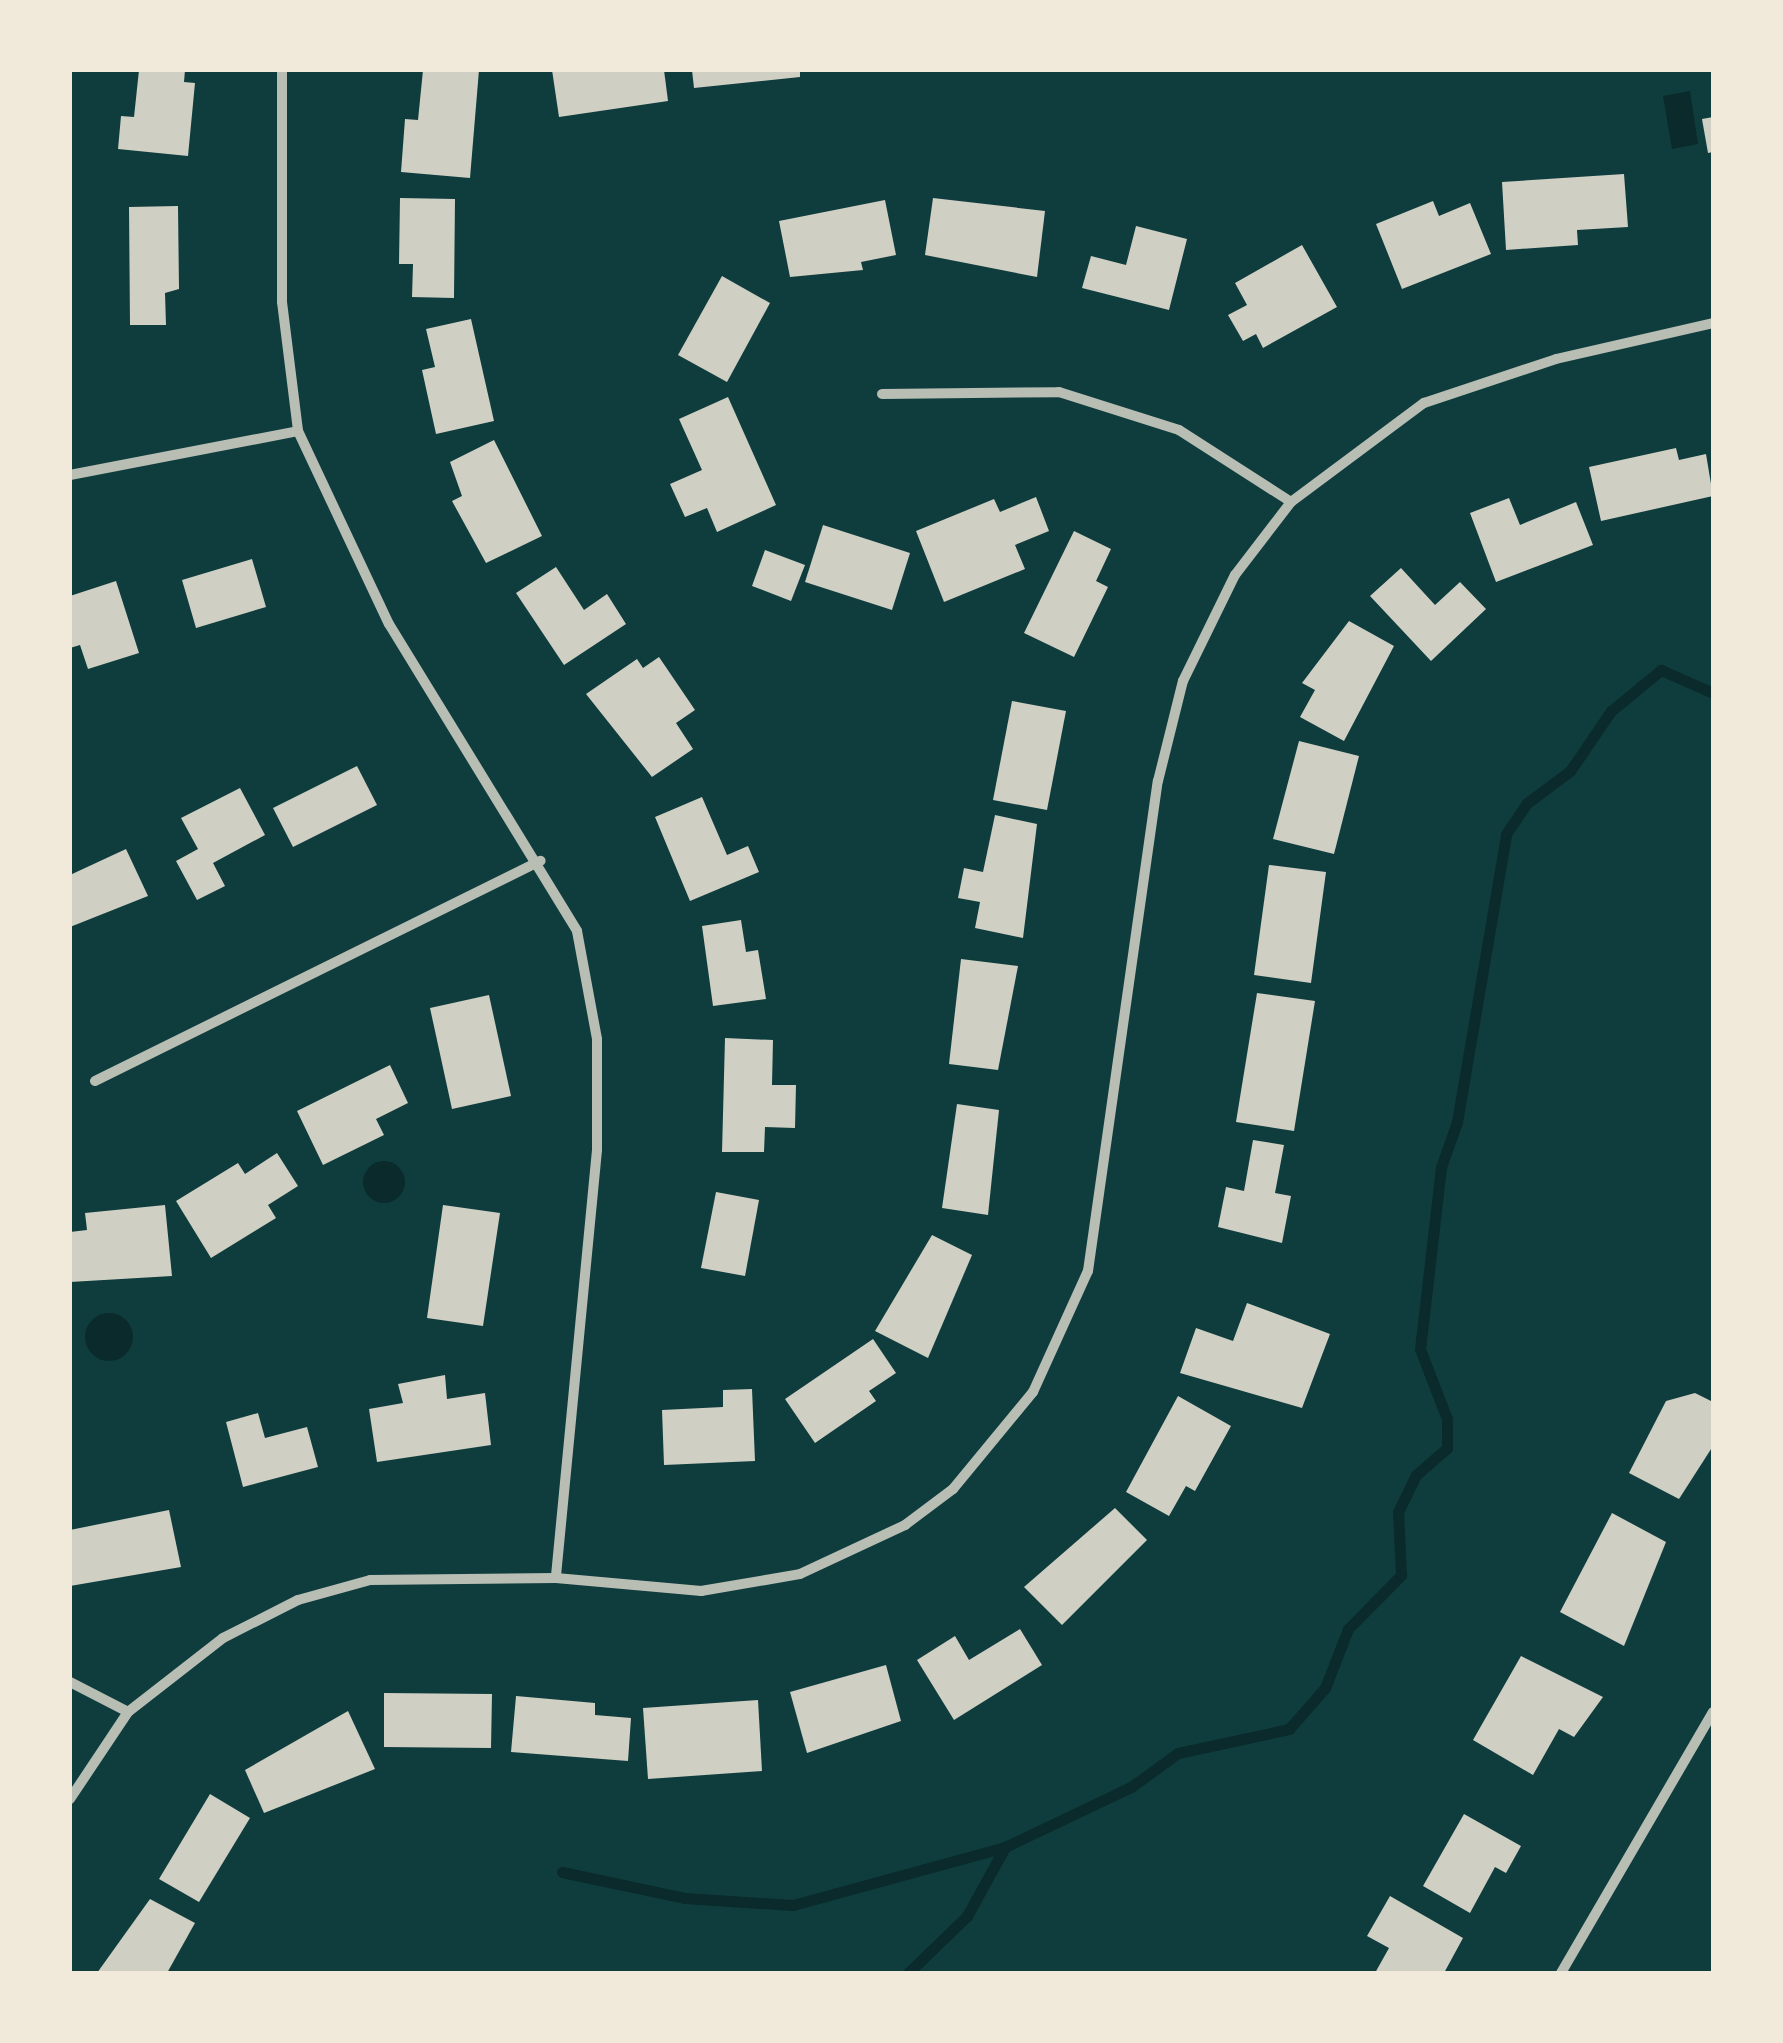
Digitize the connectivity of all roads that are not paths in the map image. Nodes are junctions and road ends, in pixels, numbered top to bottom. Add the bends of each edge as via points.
1 (282, 70) edge
2 (1713, 324) edge
3 (882, 394) dead end
4 (298, 430) junction
5 (70, 475) edge
6 (1291, 502) junction
7 (541, 861) junction
8 (95, 1081) dead end
9 (556, 1578) junction
10 (70, 1682) edge
11 (128, 1712) junction
12 (1713, 1712) edge
13 (1707, 1737) edge
14 (70, 1799) edge
15 (1562, 1973) edge

1 - 4 street via 282,302
2 - 6 street via 1556,359 1424,403
3 - 6 street via 1060,392 1179,430
4 - 5 street
4 - 7 street via 388,624
6 - 9 street via 1236,575 1183,681 1138,903 1088,1271 1033,1392 953,1489 905,1526 800,1574 692,1593
7 - 8 street
7 - 9 street via 577,932 597,1039 598,1150
9 - 11 street via 370,1580 298,1600 223,1638
10 - 11 street
11 - 14 street
12 - 13 street
13 - 15 street

